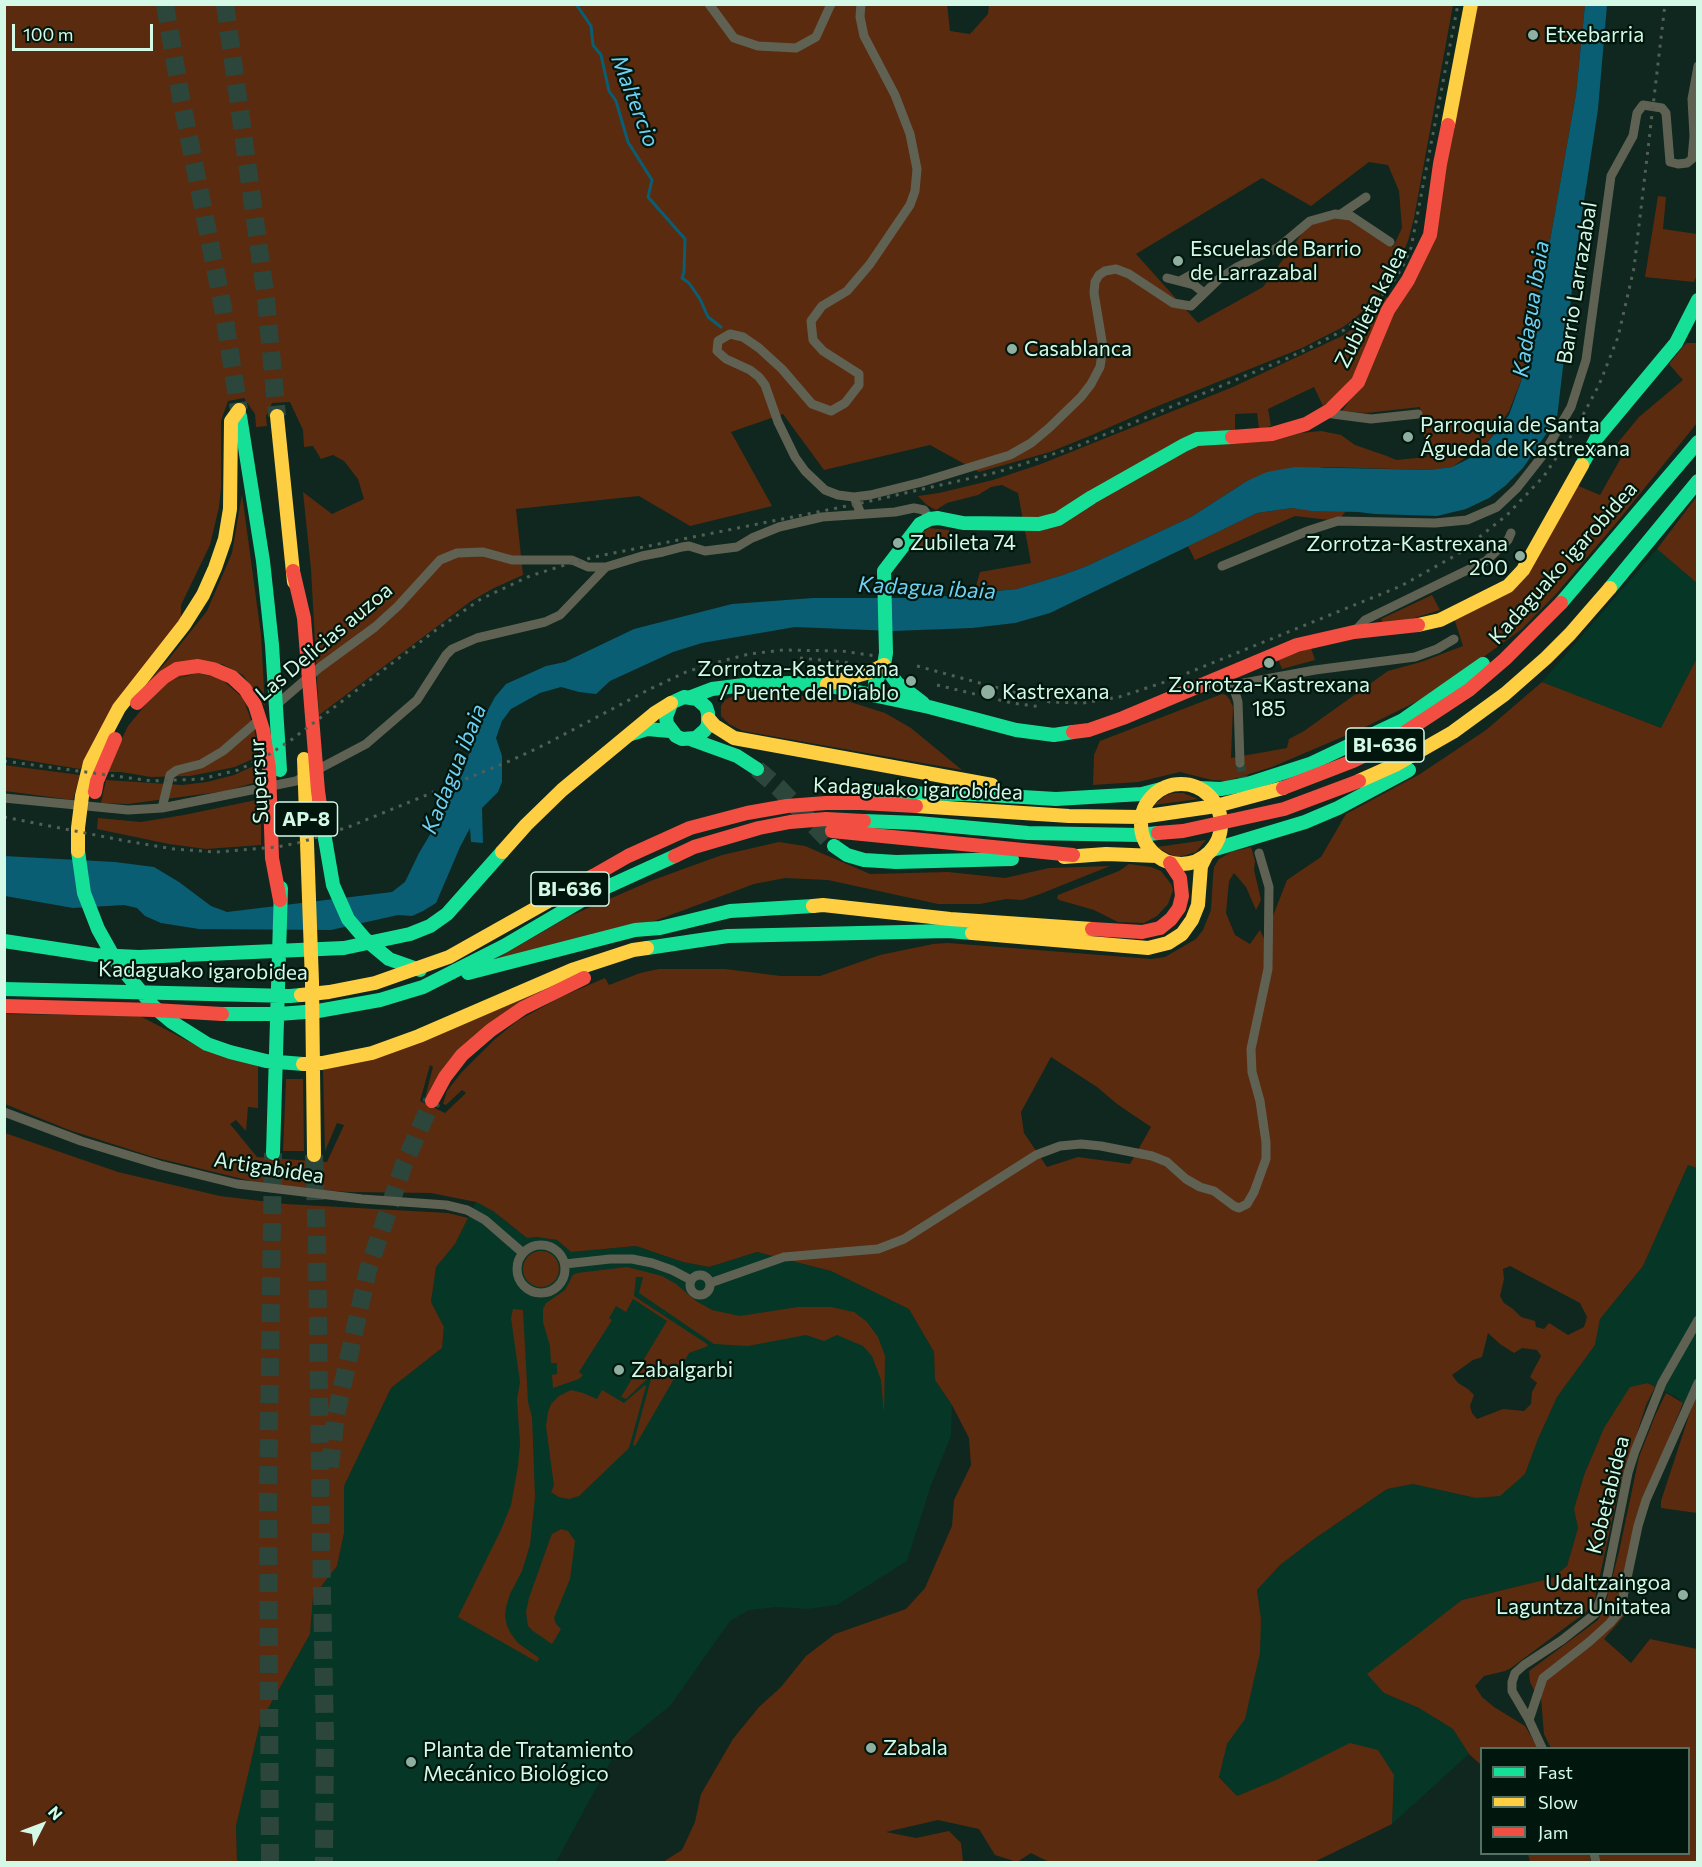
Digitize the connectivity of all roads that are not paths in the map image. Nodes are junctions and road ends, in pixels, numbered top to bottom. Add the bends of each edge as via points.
1 (709, 4) edge
2 (831, 4) edge
3 (861, 4) edge
4 (1471, 4) edge
5 (1698, 66) edge
6 (1366, 197) dead end
7 (1341, 214) junction
8 (1390, 242) dead end
9 (1198, 271) dead end
10 (1167, 278) dead end
11 (1180, 281) junction
12 (1204, 293) junction
13 (1698, 300) edge
14 (1325, 413) junction
15 (1418, 414) dead end
16 (278, 416) tunnel mouth
17 (1698, 442) edge
18 (1698, 481) edge
19 (854, 497) junction
20 (861, 514) junction
21 (930, 519) junction
22 (1511, 533) dead end
23 (293, 565) junction
24 (1221, 566) dead end
25 (606, 567) junction
26 (1354, 632) junction
27 (1528, 637) junction
28 (1454, 639) dead end
29 (885, 659) junction
30 (1234, 676) junction
31 (1526, 676) junction
32 (825, 685) junction
33 (735, 687) junction
34 (140, 691) junction
35 (874, 695) junction
36 (691, 697) junction
37 (671, 704) junction
38 (929, 707) junction
39 (709, 716) junction
40 (670, 730) junction
41 (624, 737) junction
42 (690, 739) junction
43 (1240, 763) tunnel mouth
44 (757, 769) tunnel mouth
45 (1199, 788) junction
46 (1161, 789) junction
47 (1098, 796) junction
48 (4, 798) edge
49 (162, 808) junction
50 (690, 828) junction
51 (725, 838) junction
52 (834, 846) tunnel mouth
53 (1212, 849) junction
54 (1153, 853) junction
55 (1259, 853) dead end
56 (1073, 855) junction
57 (1170, 863) junction
58 (280, 900) junction
59 (660, 928) junction
60 (4, 941) edge
61 (660, 946) junction
62 (4, 989) edge
63 (4, 1006) edge
64 (417, 1031) junction
65 (432, 1101) tunnel mouth
66 (4, 1112) edge
67 (273, 1153) tunnel mouth
68 (314, 1155) tunnel mouth
69 (523, 1253) junction
70 (565, 1264) junction
71 (691, 1280) junction
72 (710, 1283) junction
73 (1698, 1320) edge
74 (1698, 1383) edge
75 (1529, 1720) junction
76 (1541, 1747) edge

1 - 2 street via 734,38 758,46 795,48 816,37
3 - 19 street via 864,36 895,95 910,134 917,169 910,205 870,264 847,291 822,306 811,321 813,340 859,374 859,385 845,403 831,411 812,404 782,369 743,337 730,334 718,342 717,351 750,370 765,385 778,422 805,471 825,490
4 - 14 main road, Zubileta kalea via 1430,235 1388,310 1358,382
5 - 24 street, Barrio Larrazabal via 1692,99 1692,159 1687,163 1670,162 1666,113 1662,108 1643,105 1637,113 1633,136 1611,176 1586,360 1571,407 1543,455 1517,488 1497,507 1467,519 1435,523 1338,521
6 - 7 street
7 - 8 street via 1351,216
7 - 12 street via 1310,221 1279,247 1237,267
9 - 11 street
10 - 11 street
11 - 12 street
12 - 19 street via 1191,306 1173,303 1129,274 1116,269 1105,271 1095,282 1094,293 1103,347 1100,367 1081,398 1049,428 1010,455 922,482
13 - 26 main road via 1676,343 1596,439 1517,578 1440,620
14 - 15 street via 1371,419
14 - 21 main road, Zubileta kalea via 1306,424 1272,434 1197,439 1058,519 1039,524
16 - 23 main road, AP-8
17 - 27 main road, Kadaguako igarobidea / BI-636 via 1571,593
18 - 31 main road, Kadaguako igarobidea / BI-636 via 1601,599
19 - 20 street
20 - 21 street, Las Delicias auzoa via 914,508 924,510
20 - 25 street, Las Delicias auzoa via 822,517 779,527 737,548 682,547
21 - 29 main road via 920,524 884,571
22 - 26 street via 1486,561 1365,620
23 - 59 main road via 304,618 318,791 329,869 341,905 365,939 390,959 409,967 459,975 635,930
23 - 68 main road, AP-8 via 308,864
25 - 49 street, Las Delicias auzoa via 560,615 452,648 417,700 366,744 296,781
25 - 49 street, Las Delicias auzoa via 588,567 572,560 512,560 483,552 457,553 440,560 375,627 318,668 223,751 170,775
26 - 30 main road via 1297,645
27 - 45 main road via 1506,648 1403,720 1310,764 1248,784
27 - 50 main road, Kadaguako igarobidea / BI-636 via 1469,690 1384,746 1308,781 1238,801 1141,817 826,804 747,813
28 - 30 street via 1415,657
29 - 32 main road via 870,672
29 - 35 main road via 874,683
29 - 38 main road via 897,683
30 - 38 main road via 1070,734 1026,732
30 - 43 street
31 - 51 main road, Kadaguako igarobidea / BI-636 via 1453,732 1359,782 1284,809 1183,831 1028,833 826,819 790,822
31 - 53 main road via 1508,702 1480,725 1401,775 1305,822
32 - 33 main road
32 - 35 main road
33 - 36 main road via 712,689
33 - 39 main road via 715,702
34 - 58 main road via 177,669 198,666 232,677 246,689 263,730 269,768 272,858
34 - 58 main road, Supersur / AP-8 via 203,595 215,568 230,509 231,420 239,410 272,645 282,831
34 - 64 main road via 119,708 90,763 78,828 84,893 117,963 172,1022 207,1044 295,1055 322,1054
35 - 38 main road
36 - 37 main road
36 - 39 main road via 702,702
37 - 40 main road via 666,717
37 - 41 main road
39 - 42 main road via 701,735
39 - 47 main road via 734,738 1010,789 1082,791
40 - 41 main road via 647,729
40 - 42 main road via 682,739
41 - 60 main road via 561,790 447,914 410,934 344,948 139,957 96,956
42 - 44 main road via 737,756
45 - 46 main road via 1180,784
45 - 53 main road via 1213,800 1221,825
46 - 47 main road
46 - 54 main road via 1147,802 1140,821 1144,841
47 - 50 main road via 1056,799 888,792 780,798 713,813
48 - 49 street, Las Delicias auzoa via 128,810
50 - 62 main road, Kadaguako igarobidea / BI-636 via 628,856 449,957 375,983 290,996
51 - 56 main road via 836,831
51 - 63 main road, Kadaguako igarobidea / BI-636 via 694,847 596,892 464,968 423,987 380,1000 279,1014
52 - 56 main road via 864,860 896,862
53 - 57 main road via 1192,863
53 - 61 main road via 1201,866 1198,905 1192,920 1182,934 1168,943 1148,948 948,931 728,936
54 - 56 main road
54 - 57 main road
55 - 72 street via 1269,887 1269,969 1251,1049 1266,1159 1247,1204 1234,1206 1152,1156 1101,1146 1060,1146 1036,1155 887,1246 784,1257
57 - 59 main road via 1180,878 1179,908 1160,928 1142,932 950,919 823,905 730,911
58 - 67 main road, Supersur / AP-8
59 - 64 main road via 549,968
61 - 64 main road via 633,950 572,970
61 - 65 main road via 637,960 577,980 523,1008 462,1055
66 - 69 street, Artigabidea via 160,1166 237,1185 468,1210
69 - 70 street via 536,1246 551,1247
69 - 70 street via 518,1276 536,1293 558,1287
70 - 71 street via 632,1259 672,1270
71 - 72 street via 703,1275
71 - 72 street via 690,1289 698,1295 707,1293
73 - 75 street, Kobetabidea via 1662,1383 1635,1451 1605,1587 1595,1614 1515,1673 1512,1691
74 - 75 street via 1646,1500 1620,1611 1589,1642 1543,1678
75 - 76 street, Kobetabidea

